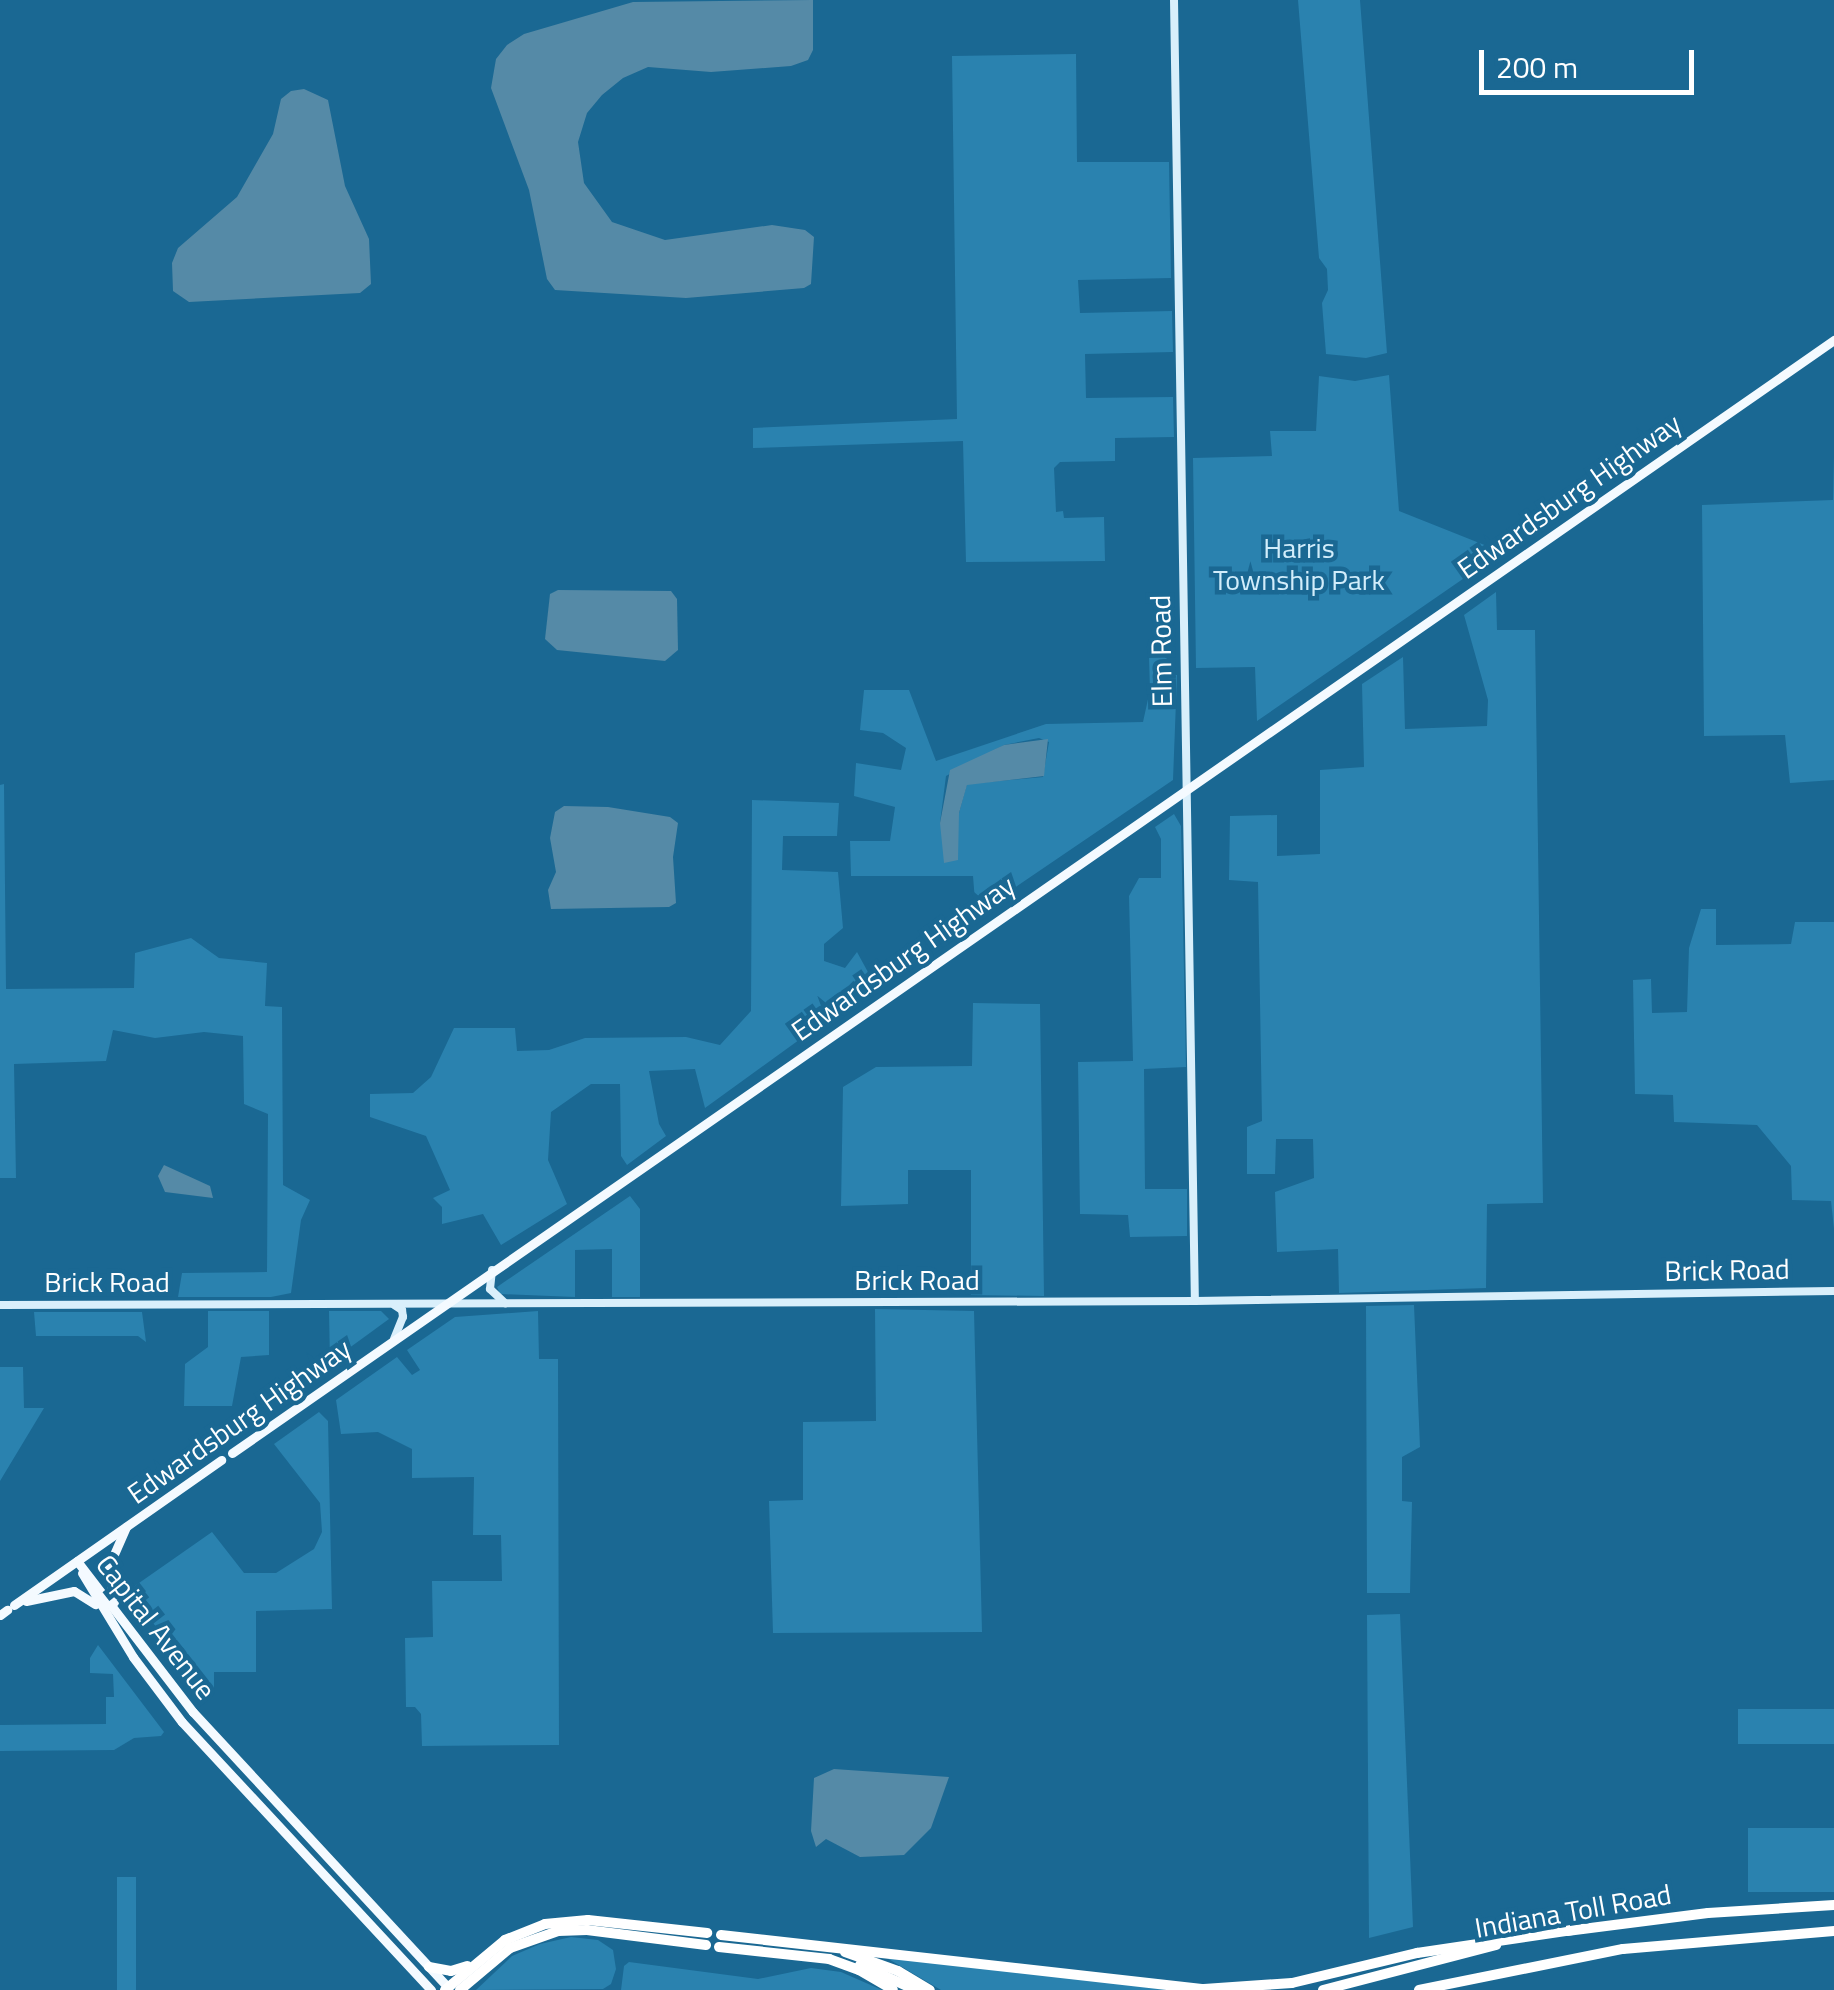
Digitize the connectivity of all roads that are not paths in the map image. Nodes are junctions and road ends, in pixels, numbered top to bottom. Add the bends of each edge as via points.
1 (1174, 0) edge
2 (1834, 340) edge
3 (1186, 788) junction
4 (492, 1270) junction
5 (1834, 1290) edge
6 (1194, 1301) junction
7 (390, 1304) junction
8 (445, 1304) junction
9 (505, 1304) junction
10 (0, 1305) edge
11 (393, 1341) junction
12 (232, 1453) joint
13 (222, 1460) joint
14 (127, 1526) junction
15 (76, 1561) junction
16 (7, 1610) edge
17 (111, 1612) junction
18 (1834, 1905) edge
19 (1572, 1930) junction
20 (1834, 1931) edge
21 (822, 1946) junction
22 (486, 1956) junction
23 (829, 1959) junction
24 (430, 1967) junction
25 (452, 1989) edge
26 (431, 1990) edge
27 (893, 1990) edge
28 (916, 1990) edge
29 (930, 1990) edge
30 (1324, 1990) edge
31 (1419, 1990) edge

1 - 3 street, Elm Road
2 - 3 main road, Edwardsburg Highway
3 - 4 main road, Edwardsburg Highway
3 - 6 street, Elm Road
4 - 8 main road, Edwardsburg Highway
4 - 9 street via 490,1289
5 - 6 street, Brick Road
6 - 9 street, Brick Road
7 - 8 street, Brick Road
7 - 10 street, Brick Road
7 - 11 street via 403,1317
8 - 9 street, Brick Road
8 - 11 main road, Edwardsburg Highway
11 - 12 main road, Edwardsburg Highway
12 - 13 street, Edwardsburg Highway
13 - 14 main road, Edwardsburg Highway
14 - 15 main road, Edwardsburg Highway
14 - 17 main road via 108,1568
15 - 16 main road, Edwardsburg Highway
15 - 17 main road, Capital Avenue
16 - 17 main road via 74,1591
17 - 24 main road, Capital Avenue via 193,1712
17 - 26 main road, Capital Avenue via 182,1722
18 - 19 highway, Indiana Toll Road
19 - 21 highway via 1235,1988
19 - 30 highway, Indiana Toll Road
20 - 31 highway, Indiana Toll Road via 1623,1948
21 - 23 highway via 720,1941
21 - 29 highway via 880,1962
22 - 24 highway via 451,1972
22 - 25 highway
22 - 25 highway via 514,1935 557,1922 588,1920 706,1939 558,1931 510,1948
23 - 27 highway
23 - 28 highway via 867,1966
24 - 25 main road, Capital Avenue

